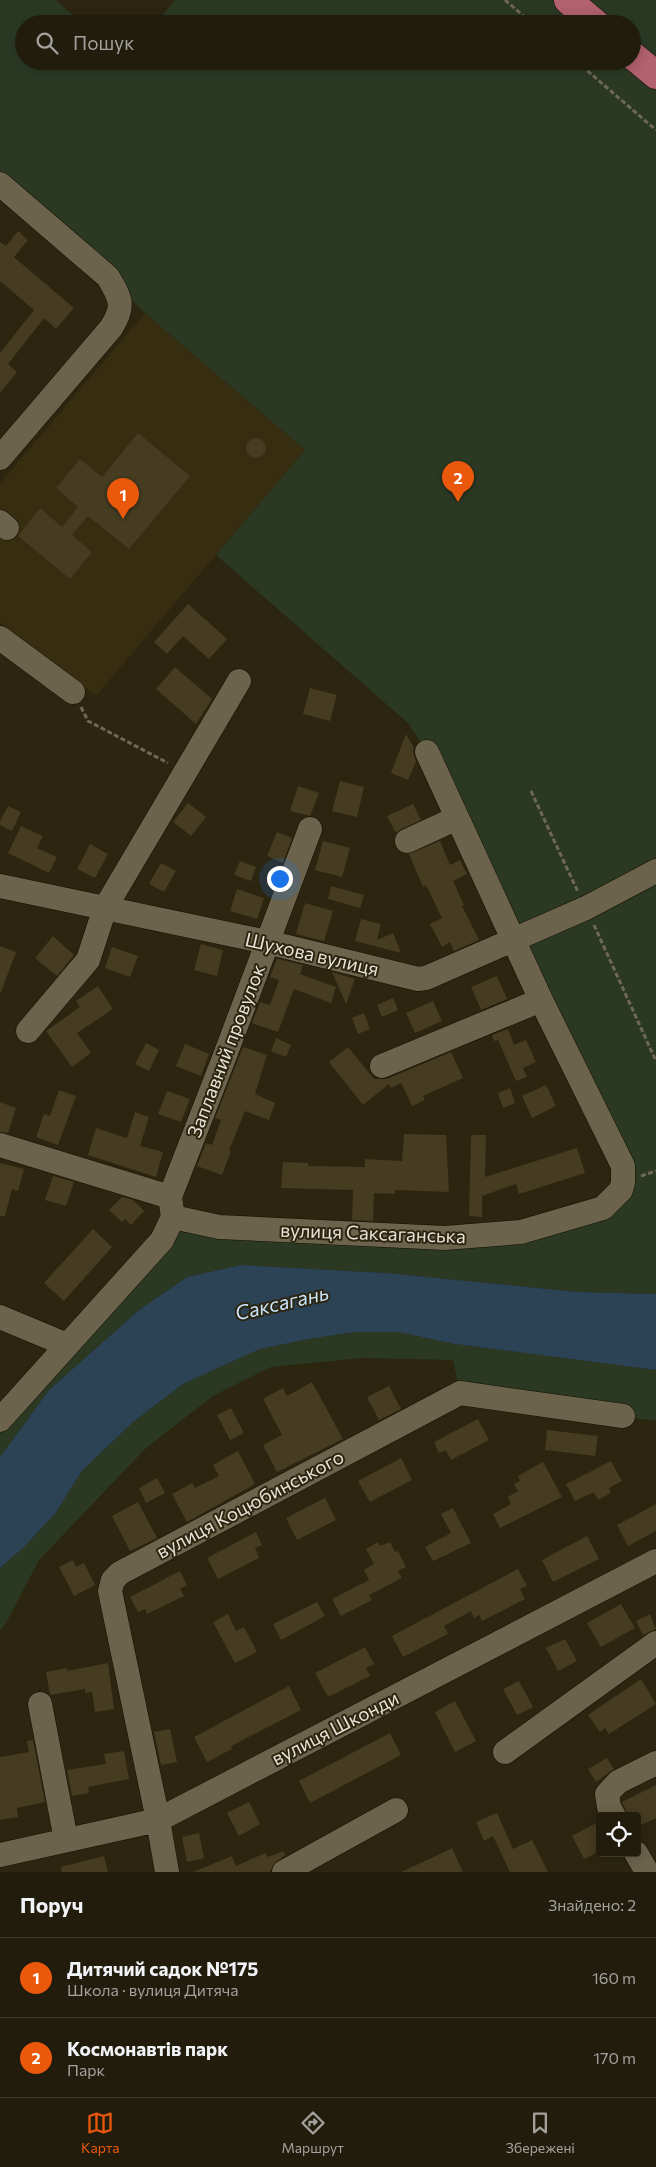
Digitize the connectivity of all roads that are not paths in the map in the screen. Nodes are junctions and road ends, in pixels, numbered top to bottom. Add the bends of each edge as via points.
1 (568, 0) edge
2 (586, 15) edge
3 (641, 62) edge
4 (656, 74) edge
5 (0, 184) edge
6 (0, 458) edge
7 (0, 638) edge
8 (239, 681) dead end
9 (73, 692) road end
10 (427, 752) dead end
11 (457, 818) junction
12 (310, 829) dead end
13 (407, 841) dead end
14 (656, 871) edge
15 (0, 886) edge
16 (105, 908) junction
17 (514, 940) junction
18 (267, 942) junction
19 (541, 1000) junction
20 (28, 1032) dead end
21 (382, 1066) dead end
22 (0, 1145) edge
23 (171, 1207) junction
24 (0, 1317) edge
25 (67, 1345) junction
26 (623, 1416) dead end
27 (0, 1420) edge
28 (656, 1561) edge
29 (656, 1643) edge
30 (40, 1704) dead end
31 (505, 1752) dead end
32 (656, 1763) edge
33 (396, 1810) dead end
34 (612, 1812) edge
35 (158, 1820) junction
36 (66, 1840) junction
37 (0, 1855) edge
38 (638, 1857) edge
39 (167, 1872) edge
40 (284, 1872) edge
41 (647, 1872) edge

1 - 2 main road
3 - 4 main road
5 - 6 street via 108,277 120,303 120,315 111,328
7 - 9 street
8 - 16 street
10 - 11 street, вулиця Саксаганська
11 - 13 street
11 - 17 street, вулиця Саксаганська
12 - 18 street, Заплавний провулок
14 - 17 street, Шухова вулиця via 586,908
15 - 16 street, Шухова вулиця
16 - 18 street, Шухова вулиця
16 - 20 street via 88,960
17 - 18 street, Шухова вулиця via 418,979
17 - 19 street, вулиця Саксаганська
18 - 23 street, Заплавний провулок
19 - 21 street
19 - 23 street, вулиця Саксаганська via 623,1166 624,1182 603,1208 521,1232 445,1238 219,1227
22 - 23 street, вулиця Саксаганська
23 - 25 street via 162,1240
24 - 25 street
25 - 27 street
26 - 35 street, вулиця Коцюбинського via 460,1393 120,1573 110,1590
28 - 35 street, вулиця Шконди
29 - 31 street
30 - 36 street
32 - 34 street via 618,1782 607,1794
33 - 40 street
35 - 36 street, вулиця Шконди
35 - 39 street, вулиця Коцюбинського
36 - 37 street, вулиця Шконди
38 - 41 street

